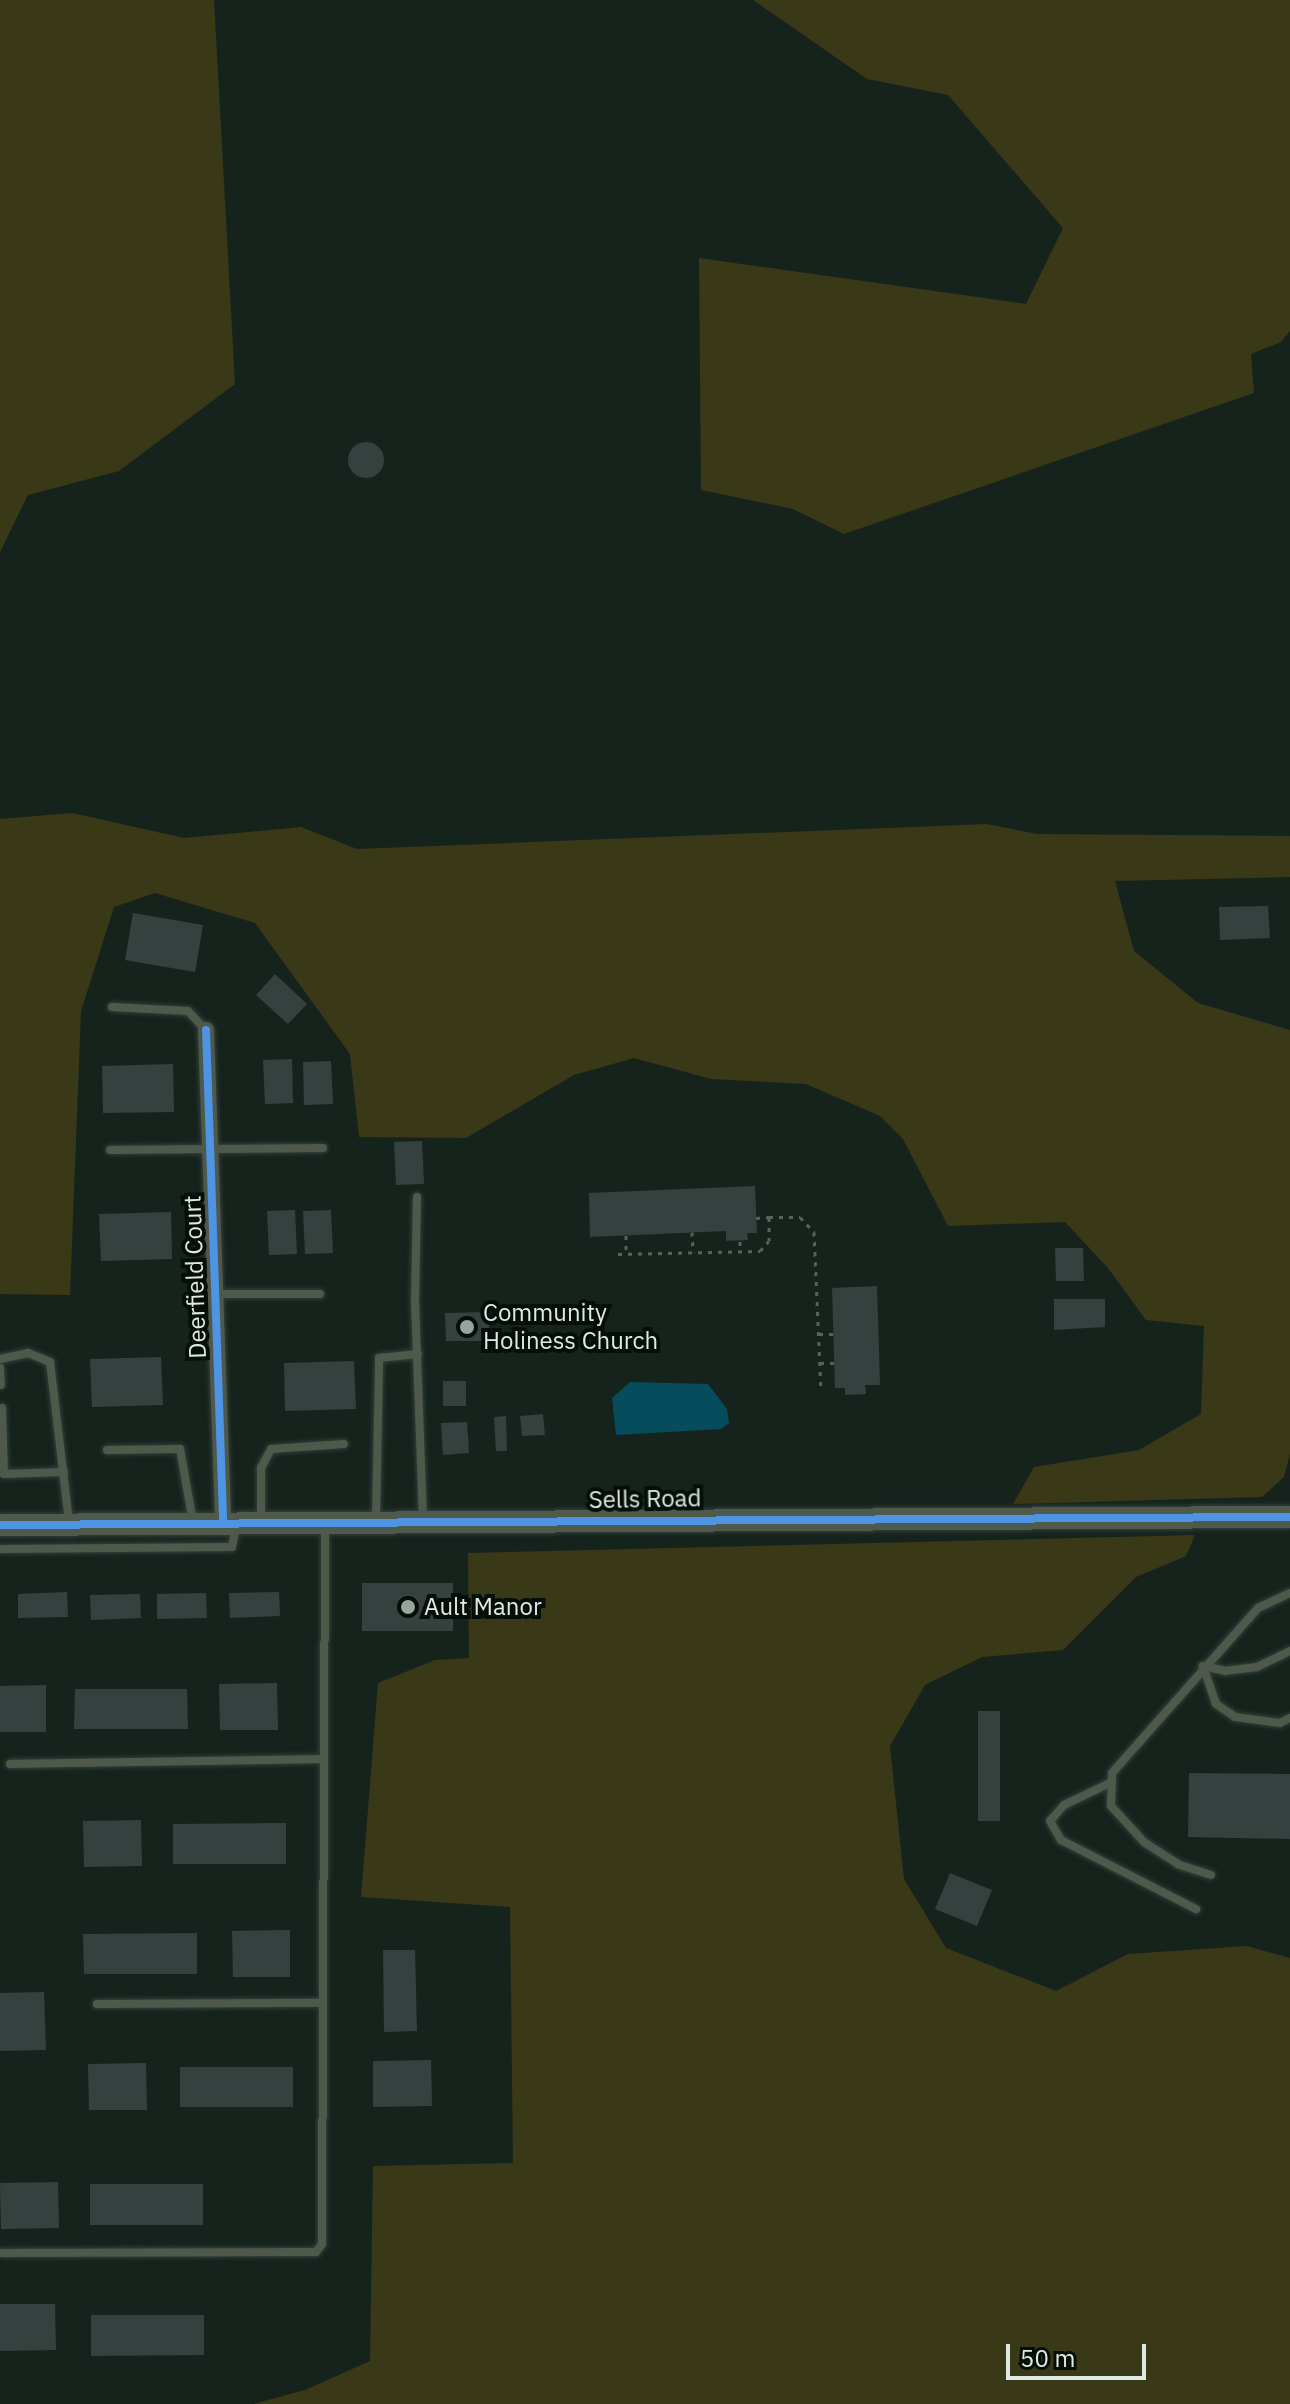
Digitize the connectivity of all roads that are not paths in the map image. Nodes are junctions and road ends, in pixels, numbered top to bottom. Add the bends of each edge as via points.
1 (112, 1007) dead end
2 (206, 1030) joint
3 (323, 1148) dead end
4 (110, 1150) dead end
5 (211, 1150) junction
6 (417, 1197) dead end
7 (216, 1294) junction
8 (320, 1294) dead end
9 (418, 1354) junction
10 (0, 1359) edge
11 (0, 1368) edge
12 (1, 1385) edge
13 (2, 1408) edge
14 (344, 1444) dead end
15 (107, 1450) dead end
16 (64, 1472) junction
17 (1290, 1517) edge
18 (229, 1522) junction
19 (325, 1522) junction
20 (376, 1522) junction
21 (423, 1522) junction
22 (69, 1523) junction
23 (96, 1523) junction
24 (164, 1523) junction
25 (193, 1523) junction
26 (261, 1523) junction
27 (24, 1524) junction
28 (0, 1525) edge
29 (97, 1548) junction
30 (166, 1548) junction
31 (0, 1549) edge
32 (26, 1549) junction
33 (1290, 1593) edge
34 (1290, 1651) edge
35 (1203, 1666) junction
36 (1290, 1718) edge
37 (324, 1759) junction
38 (10, 1764) dead end
39 (1112, 1782) junction
40 (1211, 1875) dead end
41 (1196, 1909) dead end
42 (323, 2003) junction
43 (97, 2004) dead end
44 (2, 2253) dead end

1 - 2 lane via 188,1011
2 - 5 street, Deerfield Court
3 - 5 lane
4 - 5 lane
5 - 7 street, Deerfield Court
6 - 9 lane
7 - 8 lane
7 - 18 street, Deerfield Court
9 - 20 lane via 379,1358
9 - 21 lane
10 - 16 lane via 28,1353 50,1362
11 - 12 lane
13 - 16 lane via 4,1474
14 - 26 lane via 271,1449 261,1468
15 - 25 lane via 180,1449
16 - 22 lane
17 - 21 street, Sells Road
18 - 25 street, Sells Road
18 - 26 street, Sells Road
18 - 30 lane via 238,1539 232,1547
19 - 20 street, Sells Road
19 - 26 street, Sells Road
19 - 37 lane
20 - 21 street, Sells Road
22 - 23 street, Sells Road
22 - 27 street, Sells Road
23 - 24 street, Sells Road
23 - 29 lane
24 - 25 street, Sells Road
24 - 30 lane
27 - 28 street, Sells Road
27 - 32 lane
29 - 30 lane
29 - 32 lane
31 - 32 lane
33 - 35 lane via 1258,1608
34 - 35 lane via 1257,1667 1226,1671
35 - 36 lane via 1216,1704 1235,1717 1280,1723
35 - 39 lane via 1112,1773
37 - 38 lane
37 - 42 lane
39 - 40 lane via 1111,1806 1144,1842 1178,1864
39 - 41 lane via 1064,1805 1050,1821 1061,1840
42 - 43 lane
42 - 44 lane via 322,2244 316,2252

